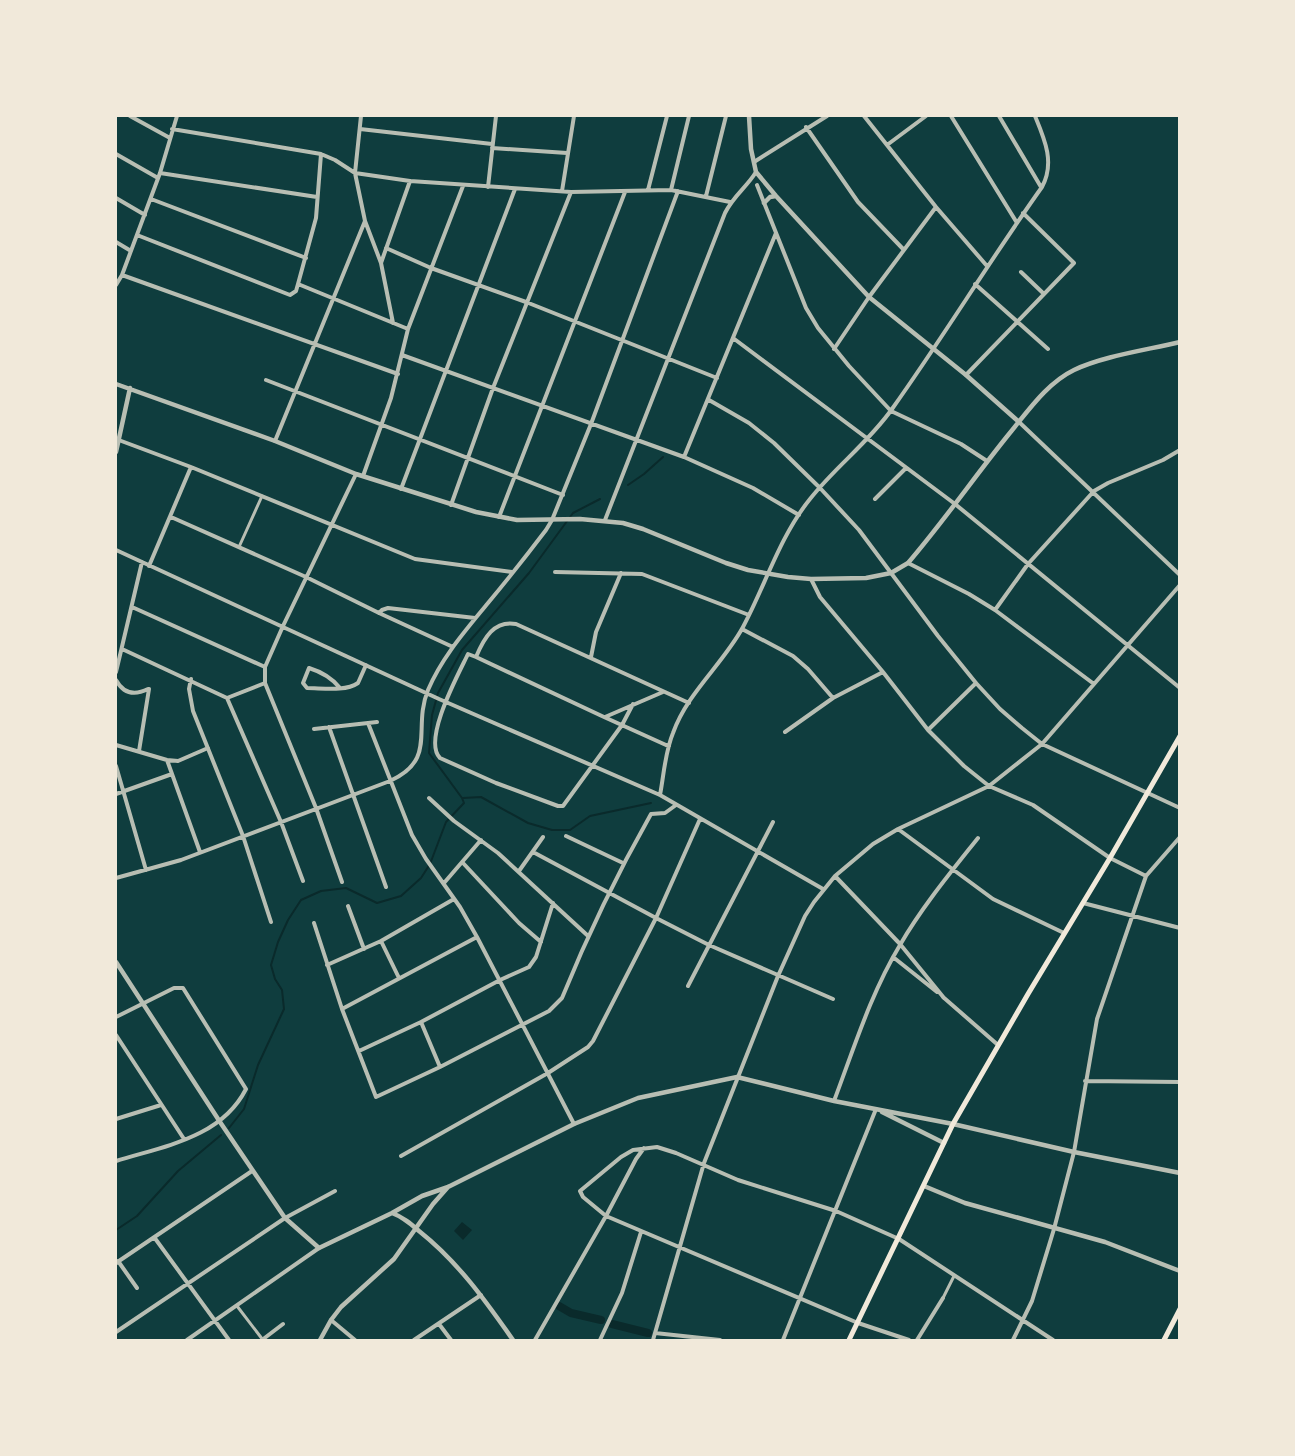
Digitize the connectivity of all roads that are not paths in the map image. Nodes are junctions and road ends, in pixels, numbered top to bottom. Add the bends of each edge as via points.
1 (130, 116) edge
2 (177, 116) edge
3 (361, 116) edge
4 (496, 116) edge
5 (573, 116) edge
6 (667, 116) edge
7 (688, 116) edge
8 (726, 116) edge
9 (749, 116) edge
10 (827, 116) edge
11 (864, 116) edge
12 (926, 116) edge
13 (951, 116) edge
14 (999, 116) edge
15 (1035, 116) edge
16 (806, 127) junction
17 (172, 129) junction
18 (360, 129) junction
19 (170, 138) junction
20 (887, 145) junction
21 (492, 146) junction
22 (567, 153) junction
23 (116, 154) edge
24 (321, 154) junction
25 (754, 162) junction
26 (756, 172) junction
27 (355, 173) junction
28 (159, 176) junction
29 (410, 181) junction
30 (766, 183) junction
31 (748, 185) junction
32 (757, 185) junction
33 (463, 186) junction
34 (488, 187) junction
35 (1042, 187) junction
36 (515, 189) junction
37 (648, 190) junction
38 (671, 190) junction
39 (562, 191) junction
40 (678, 191) junction
41 (571, 192) junction
42 (625, 192) junction
43 (706, 196) junction
44 (776, 196) junction
45 (317, 197) junction
46 (116, 198) edge
47 (151, 199) junction
48 (730, 202) junction
49 (764, 203) junction
50 (936, 207) junction
51 (1023, 213) junction
52 (145, 215) junction
53 (365, 221) junction
54 (1017, 223) junction
55 (777, 232) junction
56 (137, 235) junction
57 (116, 242) edge
58 (386, 248) junction
59 (904, 250) junction
60 (131, 251) junction
61 (306, 258) junction
62 (381, 263) junction
63 (987, 266) junction
64 (431, 268) junction
65 (1021, 272) dead end
66 (122, 276) junction
67 (298, 284) junction
68 (480, 284) junction
69 (975, 284) junction
70 (116, 285) edge
71 (1044, 294) junction
72 (869, 297) junction
73 (333, 299) junction
74 (526, 302) junction
75 (1017, 321) junction
76 (576, 322) junction
77 (393, 323) junction
78 (408, 329) junction
79 (733, 338) junction
80 (623, 340) junction
81 (1179, 342) edge
82 (315, 345) junction
83 (834, 349) junction
84 (933, 349) junction
85 (1048, 349) dead end
86 (402, 355) junction
87 (669, 358) junction
88 (446, 370) junction
89 (398, 374) junction
90 (966, 375) junction
91 (717, 378) junction
92 (267, 380) dead end
93 (116, 384) edge
94 (130, 388) junction
95 (493, 388) junction
96 (296, 392) junction
97 (709, 400) junction
98 (542, 406) junction
99 (891, 411) junction
100 (1019, 422) junction
101 (591, 424) junction
102 (383, 425) junction
103 (117, 439) edge
104 (420, 439) junction
105 (637, 440) junction
106 (867, 440) junction
107 (275, 441) junction
108 (1179, 450) edge
109 (116, 452) edge
110 (684, 457) junction
111 (468, 458) junction
112 (987, 461) junction
113 (191, 467) junction
114 (906, 468) junction
115 (356, 474) junction
116 (363, 476) junction
117 (514, 476) junction
118 (820, 488) junction
119 (401, 489) junction
120 (1094, 491) junction
121 (563, 495) junction
122 (262, 496) junction
123 (875, 500) dead end
124 (955, 504) junction
125 (451, 505) junction
126 (799, 515) junction
127 (171, 517) junction
128 (499, 517) junction
129 (552, 520) junction
130 (605, 520) junction
131 (331, 525) junction
132 (239, 547) junction
133 (116, 550) edge
134 (142, 562) junction
135 (908, 563) junction
136 (1028, 564) junction
137 (149, 566) junction
138 (513, 572) junction
139 (555, 572) dead end
140 (621, 573) junction
141 (891, 573) junction
142 (768, 574) junction
143 (1179, 575) edge
144 (306, 577) junction
145 (811, 579) junction
146 (1179, 585) edge
147 (132, 607) junction
148 (994, 610) junction
149 (379, 614) junction
150 (749, 615) junction
151 (475, 618) junction
152 (283, 626) junction
153 (742, 629) junction
154 (1128, 645) junction
155 (453, 647) junction
156 (122, 649) junction
157 (476, 657) junction
158 (591, 657) junction
159 (366, 665) junction
160 (265, 668) junction
161 (116, 672) edge
162 (884, 672) junction
163 (190, 679) junction
164 (116, 680) edge
165 (265, 683) junction
166 (976, 683) junction
167 (1094, 684) junction
168 (340, 688) junction
169 (1179, 688) edge
170 (663, 692) junction
171 (429, 694) junction
172 (227, 698) junction
173 (833, 698) junction
174 (444, 701) junction
175 (689, 703) junction
176 (633, 705) junction
177 (604, 717) junction
178 (377, 722) dead end
179 (368, 723) junction
180 (622, 725) junction
181 (329, 727) junction
182 (314, 729) dead end
183 (928, 729) junction
184 (784, 732) dead end
185 (1179, 736) edge
186 (1042, 744) junction
187 (116, 745) edge
188 (669, 746) junction
189 (208, 748) junction
190 (139, 751) junction
191 (167, 760) junction
192 (116, 766) edge
193 (592, 766) junction
194 (172, 774) junction
195 (390, 781) junction
196 (989, 786) junction
197 (1147, 791) junction
198 (122, 793) junction
199 (116, 794) edge
200 (354, 794) junction
201 (660, 795) junction
202 (429, 798) dead end
203 (676, 805) junction
204 (316, 808) junction
205 (1179, 808) edge
206 (700, 819) junction
207 (280, 822) junction
208 (773, 822) dead end
209 (898, 829) junction
210 (243, 836) junction
211 (566, 836) dead end
212 (543, 837) dead end
213 (1179, 837) edge
214 (978, 838) dead end
215 (481, 840) junction
216 (758, 850) junction
217 (200, 852) junction
218 (533, 852) junction
219 (1110, 858) junction
220 (462, 863) junction
221 (623, 863) junction
222 (146, 870) junction
223 (952, 870) junction
224 (519, 871) junction
225 (835, 876) junction
226 (1146, 876) junction
227 (116, 878) edge
228 (303, 881) dead end
229 (342, 882) dead end
230 (444, 883) junction
231 (386, 886) dead end
232 (823, 890) junction
233 (607, 893) junction
234 (454, 899) junction
235 (553, 903) junction
236 (1083, 903) junction
237 (348, 906) dead end
238 (1133, 917) junction
239 (656, 918) junction
240 (271, 922) dead end
241 (314, 923) dead end
242 (1179, 928) edge
243 (1064, 933) junction
244 (587, 935) junction
245 (477, 936) junction
246 (381, 941) junction
247 (541, 942) junction
248 (900, 944) junction
249 (709, 945) junction
250 (364, 949) junction
251 (893, 957) junction
252 (116, 962) edge
253 (327, 966) junction
254 (778, 976) junction
255 (399, 978) junction
256 (500, 980) junction
257 (688, 986) dead end
258 (944, 998) junction
259 (833, 999) dead end
260 (142, 1003) junction
261 (342, 1009) junction
262 (116, 1017) edge
263 (421, 1023) junction
264 (523, 1024) junction
265 (116, 1035) edge
266 (998, 1045) junction
267 (359, 1052) junction
268 (440, 1068) junction
269 (548, 1073) junction
270 (737, 1077) junction
271 (1085, 1081) junction
272 (1179, 1082) edge
273 (834, 1101) junction
274 (161, 1105) junction
275 (876, 1109) junction
276 (116, 1118) edge
277 (220, 1122) junction
278 (574, 1124) junction
279 (953, 1124) junction
280 (184, 1139) junction
281 (944, 1143) junction
282 (645, 1147) junction
283 (1074, 1152) junction
284 (401, 1156) dead end
285 (116, 1161) edge
286 (704, 1163) junction
287 (252, 1171) junction
288 (1179, 1173) edge
289 (924, 1186) junction
290 (448, 1187) junction
291 (335, 1191) dead end
292 (422, 1196) junction
293 (429, 1209) junction
294 (836, 1211) junction
295 (392, 1213) junction
296 (606, 1216) junction
297 (285, 1218) junction
298 (416, 1228) junction
299 (1054, 1229) junction
300 (641, 1232) junction
301 (154, 1237) junction
302 (899, 1239) junction
303 (680, 1246) junction
304 (319, 1248) junction
305 (117, 1262) edge
306 (1179, 1270) edge
307 (954, 1276) junction
308 (189, 1284) junction
309 (137, 1288) dead end
310 (480, 1295) junction
311 (943, 1298) joint
312 (799, 1299) junction
313 (237, 1306) junction
314 (1179, 1309) edge
315 (331, 1320) junction
316 (215, 1321) junction
317 (1023, 1321) junction
318 (858, 1323) junction
319 (284, 1324) dead end
320 (439, 1324) junction
321 (116, 1330) edge
322 (655, 1333) junction
323 (263, 1340) edge
324 (187, 1341) edge
325 (229, 1341) edge
326 (320, 1341) edge
327 (356, 1341) edge
328 (414, 1341) edge
329 (451, 1341) edge
330 (513, 1341) edge
331 (535, 1341) edge
332 (600, 1341) edge
333 (653, 1341) edge
334 (720, 1341) edge
335 (783, 1341) edge
336 (849, 1341) edge
337 (909, 1341) edge
338 (917, 1341) edge
339 (1013, 1341) edge
340 (1053, 1341) edge
341 (1164, 1341) edge

1 - 19 street
2 - 17 street
3 - 18 street
4 - 21 street
5 - 22 street
6 - 37 street
7 - 38 street
8 - 43 street
9 - 25 street
10 - 16 street
11 - 20 street
12 - 20 street
13 - 54 street
14 - 35 street
15 - 35 street via 1047,147 1048,175
16 - 25 street
16 - 59 street via 858,202
17 - 19 street
17 - 24 street
18 - 21 street
18 - 27 street
19 - 28 street
20 - 50 street
21 - 22 street
21 - 34 street
22 - 39 street
23 - 28 street
24 - 27 street
24 - 45 street
25 - 26 street
26 - 30 street
26 - 31 street
27 - 29 street
27 - 53 street
28 - 45 street
28 - 47 street
29 - 33 street
29 - 58 street
30 - 32 street
30 - 44 street
31 - 32 street
31 - 48 street
32 - 49 street
33 - 34 street
33 - 64 street
34 - 36 street
35 - 51 street
36 - 39 street
36 - 68 street
37 - 38 street
37 - 42 street
38 - 40 street
39 - 41 street
40 - 43 street
40 - 80 street
41 - 42 street
41 - 74 street
42 - 76 street
43 - 48 street
44 - 49 street
44 - 72 street
45 - 61 street
46 - 52 street
47 - 52 street
47 - 61 street
48 - 87 street
49 - 55 street
50 - 59 street
50 - 63 street
51 - 54 street
51 - 71 street via 1074,263
52 - 56 street
53 - 62 street
53 - 73 street
54 - 63 street
55 - 79 street
55 - 83 street via 806,308
56 - 60 street
56 - 67 street via 287,295 293,294
57 - 60 street
58 - 62 street
58 - 64 street
59 - 72 street
60 - 66 street
61 - 67 street
62 - 77 street
63 - 69 street
64 - 68 street
64 - 78 street
65 - 71 street
66 - 70 street
66 - 82 street
67 - 73 street
68 - 74 street
68 - 88 street
69 - 75 street
69 - 84 street
71 - 75 street
72 - 83 street
72 - 84 street
73 - 77 street
73 - 82 street
74 - 76 street
74 - 95 street
75 - 85 street
75 - 90 street
76 - 80 street
76 - 98 street
77 - 78 street
78 - 86 street
79 - 91 street
79 - 106 street
80 - 87 street
80 - 101 street
81 - 100 street via 1074,370 1048,389
82 - 89 street
82 - 96 street
83 - 99 street
84 - 90 street
84 - 99 street
86 - 88 street
86 - 89 street
87 - 91 street
87 - 105 street
88 - 95 street
88 - 104 street
89 - 102 street
90 - 100 street
91 - 97 street
92 - 96 street
93 - 94 street
94 - 103 street
94 - 107 street
95 - 98 street
95 - 111 street
96 - 102 street
96 - 107 street
97 - 110 street
97 - 118 street via 774,443
98 - 101 street
98 - 117 street
99 - 106 street
99 - 112 street via 961,444
100 - 112 street
100 - 120 street
101 - 105 street
101 - 121 street
102 - 104 street
102 - 116 street
103 - 109 street
103 - 113 street
104 - 111 street
104 - 119 street
105 - 110 street
105 - 130 street
106 - 114 street
106 - 118 street
107 - 115 street
108 - 120 street
110 - 126 street via 753,488
111 - 117 street
111 - 125 street
112 - 124 street
113 - 122 street
113 - 127 street
114 - 123 street
114 - 124 street
115 - 116 street
115 - 131 street
116 - 119 street
117 - 121 street
117 - 128 street
118 - 126 street
118 - 141 street via 859,530
119 - 125 street
120 - 136 street
120 - 143 street
121 - 129 street
122 - 131 street
122 - 132 street
124 - 135 street
124 - 136 street
125 - 128 street
126 - 142 street
127 - 132 street
127 - 137 street
128 - 129 street
129 - 130 street
129 - 138 street
130 - 142 street via 644,529 726,563
131 - 138 street via 415,559
131 - 144 street
132 - 144 street
133 - 134 street
134 - 137 street
134 - 147 street
135 - 141 street
135 - 148 street
136 - 148 street
136 - 154 street
137 - 152 street
138 - 151 street
139 - 140 street
140 - 150 street via 642,574
140 - 158 street via 596,632
141 - 145 street via 866,578
141 - 166 street
142 - 145 street
142 - 150 street
144 - 149 street
144 - 152 street
145 - 162 street via 820,597
146 - 154 street
147 - 156 street
147 - 160 street
148 - 167 street
149 - 151 street via 388,608
149 - 155 street
150 - 153 street
151 - 155 street
152 - 159 street
152 - 160 street
153 - 173 street via 793,656
153 - 175 street
154 - 167 street
154 - 169 street
155 - 171 street
156 - 161 street
156 - 163 street
157 - 158 street via 490,632 506,622
157 - 174 street via 468,654
157 - 177 street
158 - 170 street
159 - 168 street via 355,685
159 - 171 street
160 - 165 street
162 - 173 street
162 - 183 street
163 - 172 street
163 - 189 street via 193,711
164 - 190 street via 128,693 139,694 148,689
165 - 172 street
165 - 204 street
166 - 183 street
166 - 186 street
167 - 186 street
168 - 168 street via 307,688 303,683 312,668
170 - 175 street
170 - 176 street
171 - 174 street
171 - 195 street via 417,759 411,770
172 - 207 street
173 - 184 street
174 - 193 street
174 - 193 street via 436,739 440,758 561,807
175 - 188 street
176 - 177 street
176 - 180 street
177 - 180 street
178 - 179 street
179 - 181 street
179 - 195 street
180 - 188 street
180 - 193 street
181 - 182 street
181 - 200 street
183 - 196 street
185 - 197 main road
186 - 196 street
186 - 197 street
187 - 190 street
188 - 201 street
189 - 191 street via 178,761
189 - 210 street
190 - 191 street
191 - 194 street
192 - 198 street
193 - 201 street
194 - 198 street
194 - 217 street
195 - 200 street
195 - 230 street via 412,835
196 - 209 street
196 - 219 street via 1033,805
197 - 205 street
197 - 219 main road
198 - 199 street
198 - 222 street
200 - 204 street
200 - 231 street
201 - 203 street
202 - 215 street
203 - 206 street
203 - 221 street via 665,813 651,814
204 - 207 street
204 - 229 street
206 - 216 street
206 - 239 street
207 - 210 street
207 - 228 street
208 - 216 street
209 - 223 street
209 - 225 street
210 - 217 street
210 - 240 street
211 - 221 street
212 - 218 street
213 - 226 street
214 - 223 street
215 - 220 street
215 - 224 street
216 - 232 street
216 - 249 street
217 - 222 street
218 - 224 street
218 - 233 street
219 - 226 street
219 - 236 main road
220 - 230 street
220 - 247 street
221 - 233 street
222 - 227 street
223 - 243 street via 993,899
223 - 248 street
224 - 235 street
225 - 232 street
225 - 248 street
226 - 238 street
230 - 234 street
232 - 254 street via 805,916
233 - 239 street
233 - 244 street
234 - 245 street
234 - 246 street
235 - 244 street
235 - 247 street
236 - 238 street
236 - 243 main road
237 - 250 street
238 - 242 street
238 - 271 street via 1097,1020
239 - 249 street
239 - 269 street via 593,1041
241 - 253 street
243 - 266 main road
244 - 264 street via 562,998 549,1011
245 - 255 street
245 - 256 street
246 - 250 street
246 - 255 street
247 - 256 street via 529,967
248 - 251 street
248 - 258 street
249 - 254 street
249 - 257 street
250 - 253 street
251 - 258 street
251 - 273 street via 865,1016
252 - 260 street
253 - 261 street
254 - 259 street
254 - 270 street
255 - 261 street
256 - 263 street
256 - 264 street
258 - 266 street
260 - 262 street
260 - 277 street
260 - 277 street via 174,988 183,988 189,996 246,1089
261 - 267 street
263 - 267 street
263 - 268 street
264 - 268 street
264 - 269 street
265 - 274 street
266 - 279 main road
267 - 268 street via 376,1097
269 - 278 street
269 - 284 street
270 - 273 street
270 - 278 street via 638,1098
270 - 286 street
271 - 272 street
271 - 283 street
273 - 275 street
274 - 276 street
274 - 280 street
275 - 279 street
275 - 281 street
275 - 294 street
277 - 280 street
277 - 287 street
278 - 290 street
279 - 281 main road
279 - 283 street
280 - 285 street
281 - 289 main road
282 - 286 street via 657,1147
282 - 296 street
282 - 296 street via 621,1157 582,1187 580,1194
283 - 288 street
283 - 299 street
286 - 294 street via 738,1180
286 - 303 street
287 - 297 street
287 - 301 street
289 - 299 street via 965,1203
289 - 302 main road
290 - 292 street
290 - 293 street
291 - 297 street
292 - 293 street
292 - 295 street
293 - 298 street
294 - 302 street
294 - 312 street
295 - 298 street
295 - 304 street
296 - 300 street
296 - 331 street
297 - 304 street
297 - 308 street
298 - 310 street via 446,1253
298 - 315 street via 394,1259
299 - 306 street via 1105,1242
299 - 317 street
300 - 303 street
300 - 332 street via 622,1293
301 - 305 street
301 - 308 street
302 - 307 street
302 - 318 main road
303 - 312 street
303 - 322 street
304 - 313 street
305 - 309 street
307 - 311 street
307 - 317 street
308 - 316 street
308 - 321 street
310 - 320 street
310 - 330 street
311 - 338 street
312 - 318 street
312 - 335 street
313 - 316 street
313 - 323 street
314 - 341 main road
315 - 326 street
315 - 327 street
316 - 324 street
316 - 325 street
317 - 339 street
317 - 340 street
318 - 336 main road
318 - 337 street
319 - 323 street
320 - 328 street
320 - 329 street
322 - 333 street
322 - 334 street

